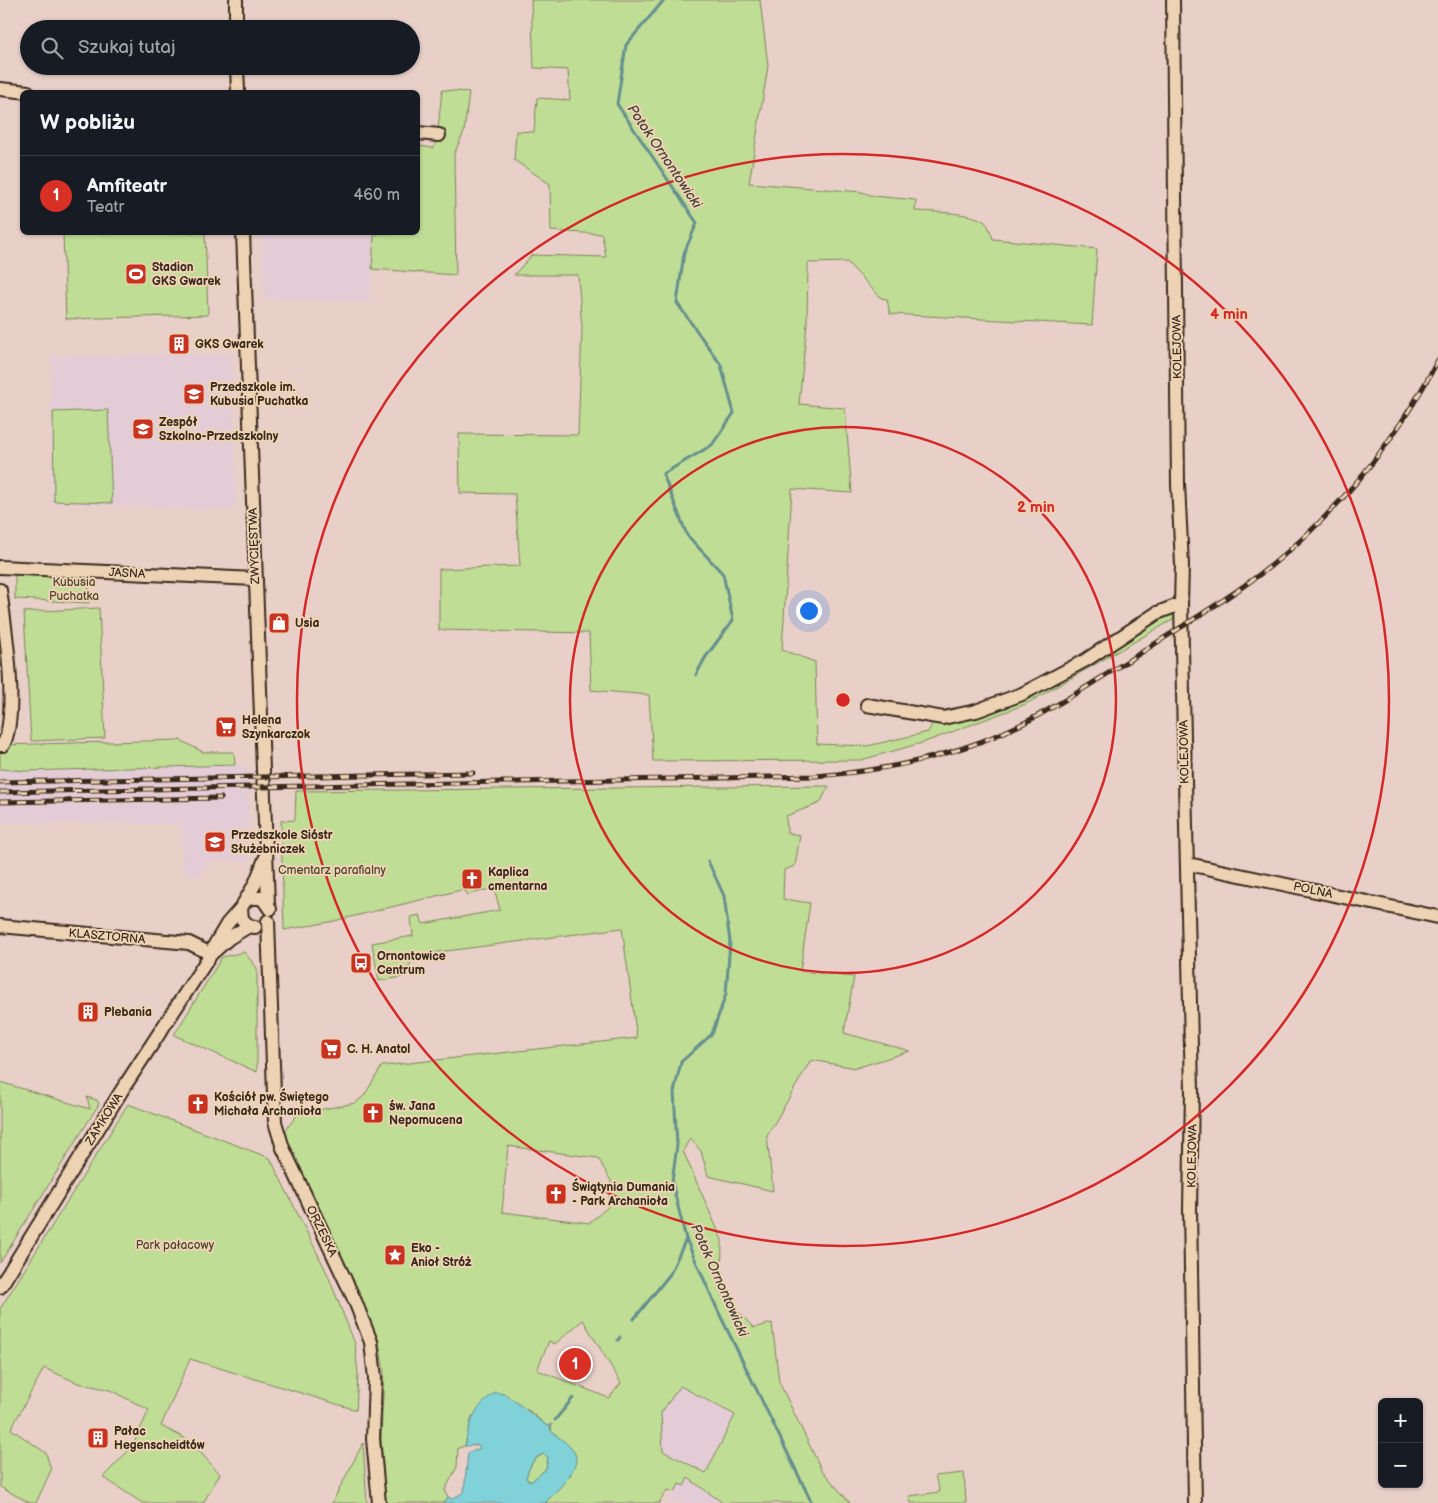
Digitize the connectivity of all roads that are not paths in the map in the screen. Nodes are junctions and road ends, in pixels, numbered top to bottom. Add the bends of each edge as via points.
1 (236, 0) edge
2 (1173, 0) edge
3 (236, 20) edge
4 (237, 75) edge
5 (0, 89) edge
6 (238, 90) edge
7 (20, 91) edge
8 (420, 133) edge
9 (440, 135) dead end
10 (242, 235) edge
11 (0, 567) edge
12 (255, 579) junction
13 (0, 590) edge
14 (1181, 604) junction
15 (866, 705) dead end
16 (1, 745) edge
17 (265, 860) junction
18 (1188, 864) junction
19 (244, 904) junction
20 (268, 904) junction
21 (1438, 916) edge
22 (268, 921) junction
23 (0, 926) edge
24 (252, 927) junction
25 (211, 954) junction
26 (269, 959) junction
27 (0, 1287) edge
28 (379, 1503) edge
29 (1195, 1503) edge

1 - 3 street
2 - 14 street, KOLEJOWA
4 - 6 street
5 - 7 street
8 - 9 street
10 - 12 street, ZWYCIĘSTWA
11 - 12 street, JASNA
12 - 17 street, ZWYCIĘSTWA
13 - 16 street via 10,685 7,737
14 - 15 street via 1157,613 1086,660 1037,686 976,711 943,718
14 - 18 street, KOLEJOWA
17 - 19 street, ZWYCIĘSTWA
17 - 20 street, ZWYCIĘSTWA
18 - 21 street, POLNA
18 - 29 street, KOLEJOWA
19 - 20 street via 257,897
19 - 24 street via 242,919
19 - 25 street, ZAMKOWA
20 - 22 street
22 - 24 street
22 - 26 street, ORZESKA
23 - 25 street, KLASZTORNA via 189,943
24 - 25 street, ZAMKOWA via 229,938
24 - 26 street, ORZESKA
25 - 27 street, ZAMKOWA
26 - 28 street, ORZESKA via 275,1122 283,1148 371,1342 375,1378 373,1439

